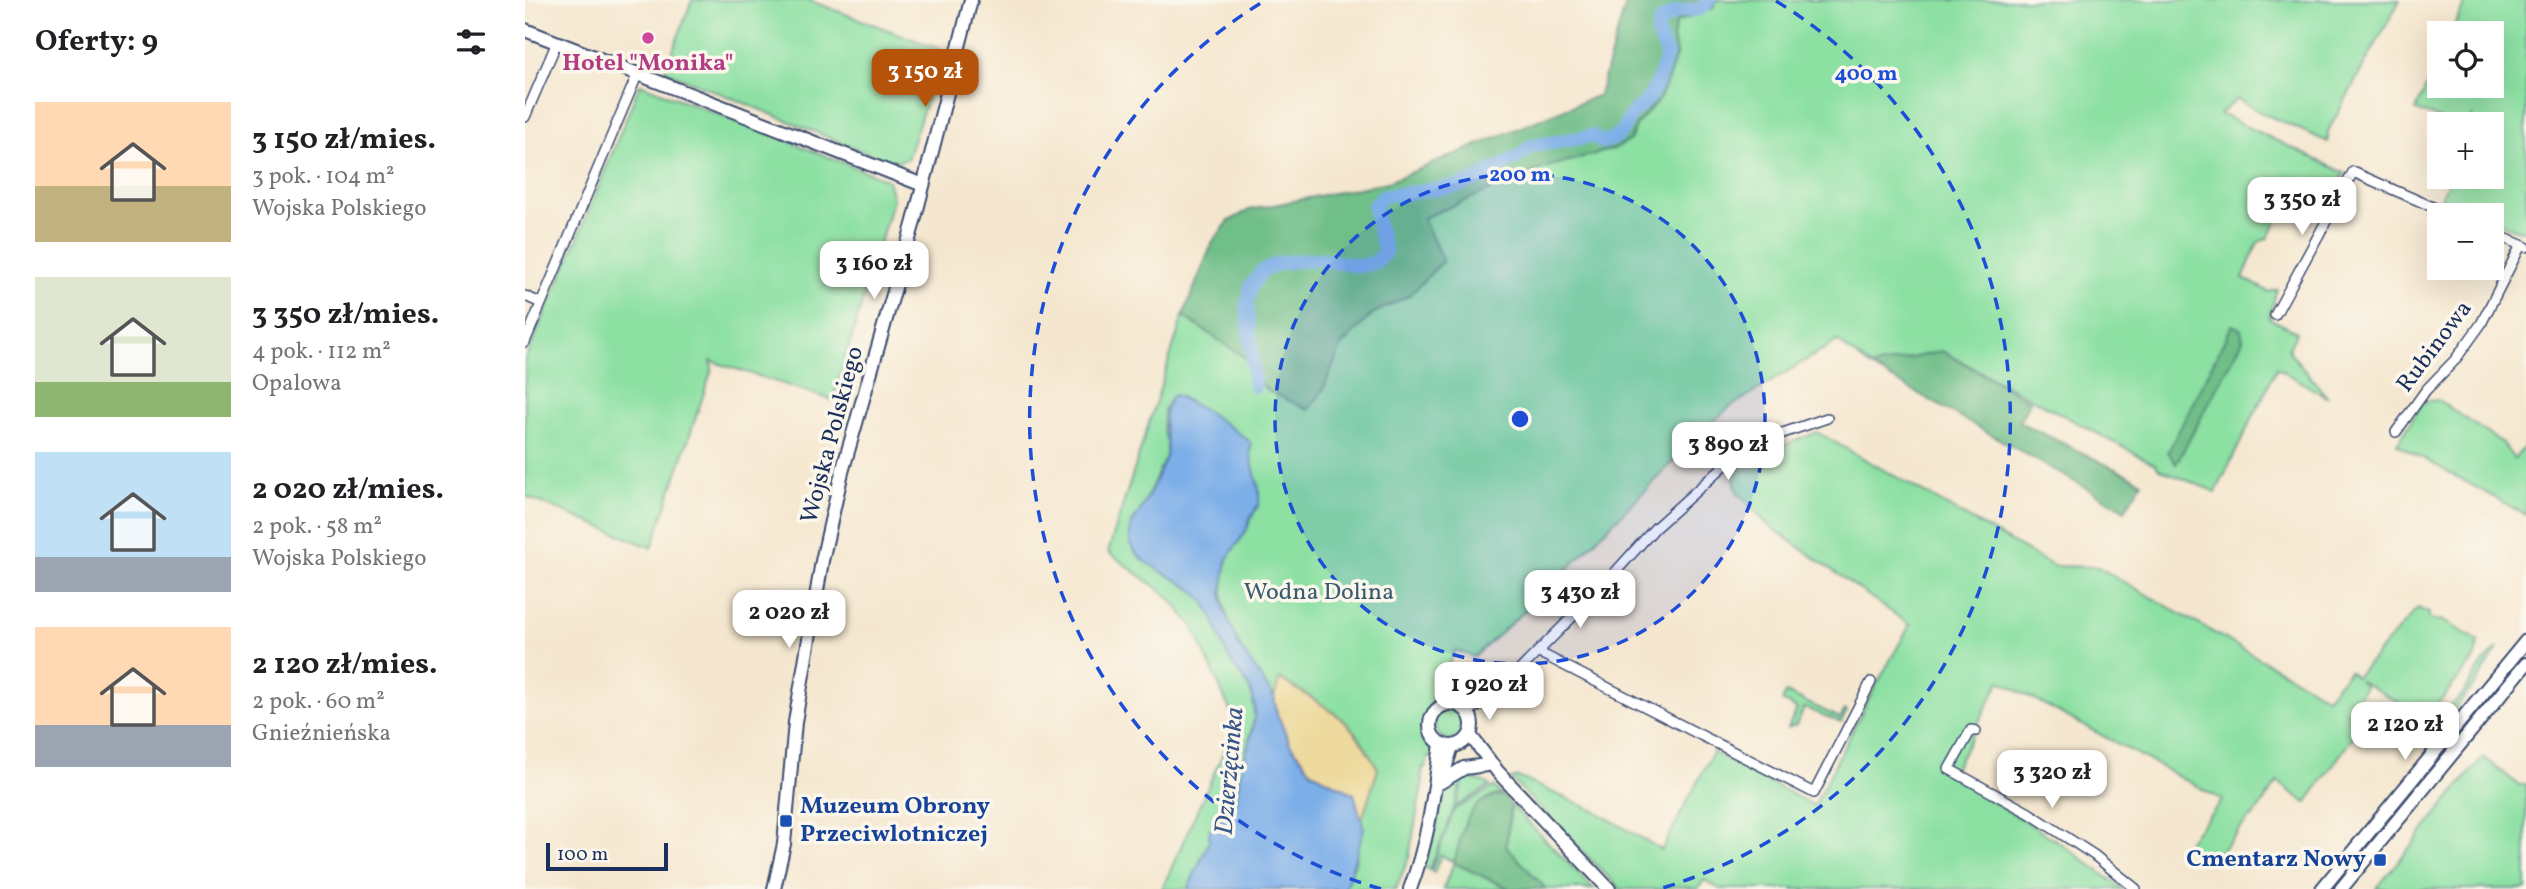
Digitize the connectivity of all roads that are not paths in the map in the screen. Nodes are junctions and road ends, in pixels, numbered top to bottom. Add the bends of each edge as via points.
1 (971, 0) edge
2 (525, 30) edge
3 (557, 42) junction
4 (638, 73) junction
5 (525, 117) edge
6 (923, 185) junction
7 (2427, 204) edge
8 (2504, 238) edge
9 (2523, 246) edge
10 (525, 296) edge
11 (541, 303) junction
12 (2275, 316) dead end
13 (525, 342) edge
14 (1827, 418) dead end
15 (2396, 432) dead end
16 (2526, 641) edge
17 (1538, 652) junction
18 (2526, 664) edge
19 (1871, 682) dead end
20 (1468, 711) junction
21 (1976, 732) dead end
22 (1456, 742) junction
23 (1492, 769) junction
24 (1441, 782) junction
25 (1429, 826) junction
26 (1601, 878) junction
27 (774, 889) edge
28 (1410, 889) edge
29 (1609, 889) edge
30 (1615, 889) edge
31 (2136, 889) edge
32 (2322, 889) edge
33 (2341, 889) edge

1 - 6 street, Wojska Polskiego
2 - 3 street
3 - 4 street
3 - 5 street
4 - 6 street
4 - 11 street
6 - 27 street, Wojska Polskiego via 842,472 822,561
7 - 12 street via 2353,172
8 - 9 street
9 - 15 street, Rubinowa via 2481,324
10 - 11 street
11 - 13 street
14 - 17 street via 1777,435 1725,465 1655,528
16 - 32 street
17 - 19 street via 1814,793
17 - 20 street via 1489,701
18 - 33 street
20 - 22 street via 1473,726
20 - 22 street via 1455,703 1445,704 1431,718 1434,737
21 - 31 street via 1971,730 1949,769 2095,855
22 - 23 street
22 - 24 street
22 - 25 street
23 - 24 street via 1464,768
23 - 26 street
24 - 25 street
25 - 28 street
26 - 29 street
26 - 30 street

